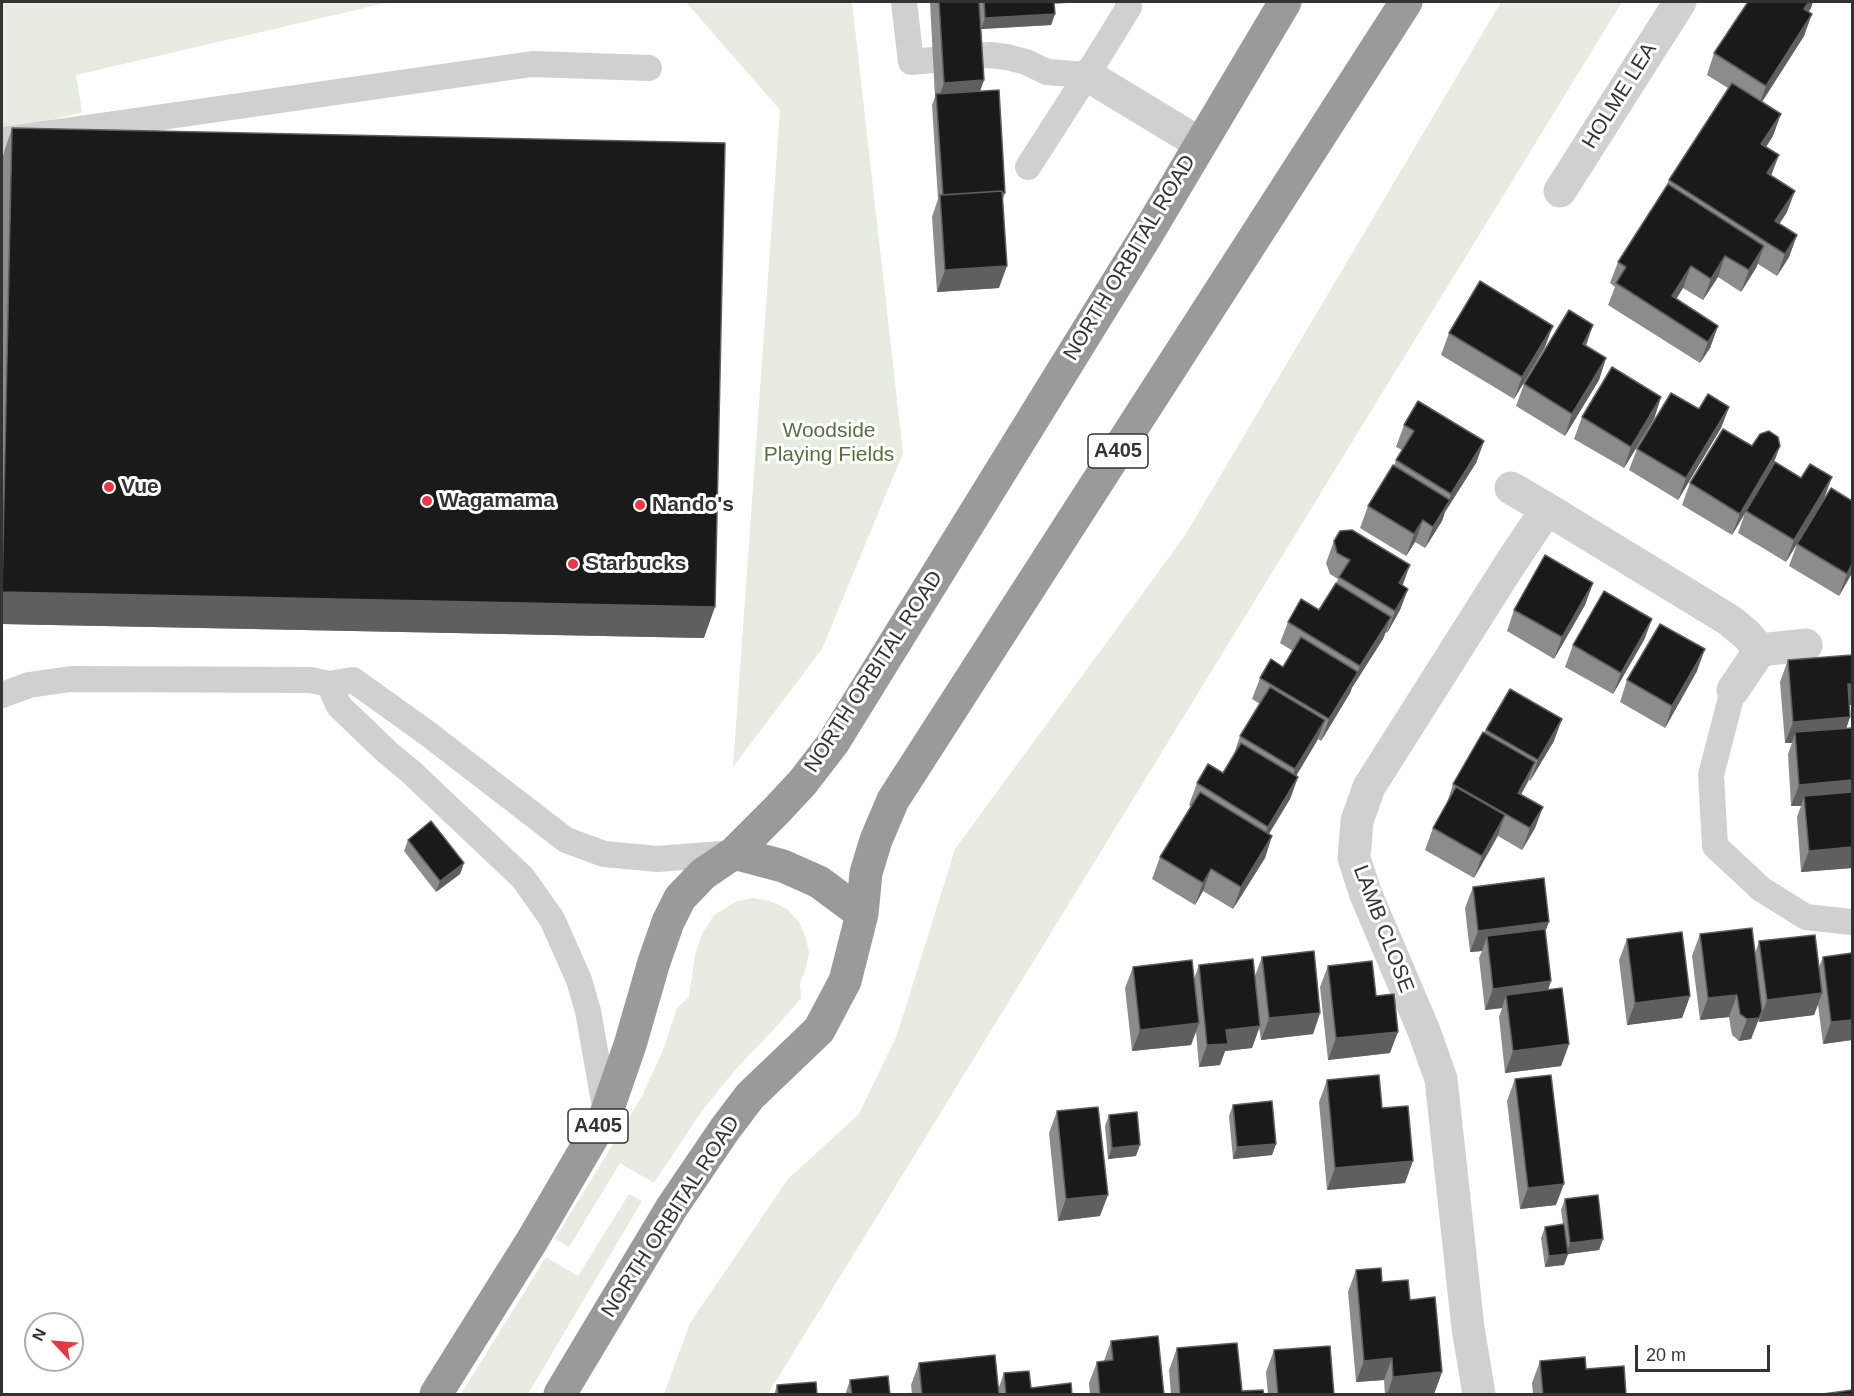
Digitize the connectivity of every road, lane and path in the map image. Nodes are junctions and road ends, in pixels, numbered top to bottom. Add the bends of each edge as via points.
1 (904, 2) edge
2 (1128, 2) edge
3 (1285, 2) edge
4 (1406, 2) edge
5 (1680, 2) edge
6 (973, 56) edge
7 (933, 60) dead end
8 (649, 68) dead end
9 (1087, 75) junction
10 (2, 140) edge
11 (1199, 143) junction
12 (1028, 167) dead end
13 (1560, 191) dead end
14 (1510, 488) dead end
15 (1547, 509) junction
16 (1806, 645) dead end
17 (1760, 650) junction
18 (329, 684) junction
19 (1733, 690) joint
20 (2, 696) edge
21 (734, 853) junction
22 (862, 914) junction
23 (1852, 922) edge
24 (606, 1114) junction
25 (436, 1395) edge
26 (560, 1395) edge
27 (1479, 1395) edge

1 - 7 lane via 911,62
2 - 9 lane via 1129,7
3 - 11 highway, NORTH ORBITAL ROAD / A405
4 - 22 highway, NORTH ORBITAL ROAD / A405 via 893,800 866,873
5 - 13 street, HOLME LEA
6 - 9 lane via 1007,57 1047,72
8 - 10 lane via 532,64
9 - 11 street
9 - 12 lane
11 - 21 highway, NORTH ORBITAL ROAD / A405 via 1146,236 833,743 804,782
14 - 15 street
15 - 17 street via 1729,620
15 - 27 street, LAMB CLOSE via 1369,787 1357,821 1354,858 1441,1079
16 - 17 street
17 - 19 street
18 - 20 lane via 311,680 71,679 29,685
18 - 21 lane via 353,680 566,840 604,854 658,859
18 - 24 lane via 339,706 523,878 552,919 588,1011
19 - 23 lane via 1712,775 1715,846 1761,889 1806,916
21 - 22 highway via 783,866 819,882
21 - 24 highway, NORTH ORBITAL ROAD / A405 via 702,874 680,898 668,922
22 - 26 highway, NORTH ORBITAL ROAD / A405 via 845,981 819,1030 750,1096 725,1129 672,1207
24 - 25 highway, NORTH ORBITAL ROAD / A405

